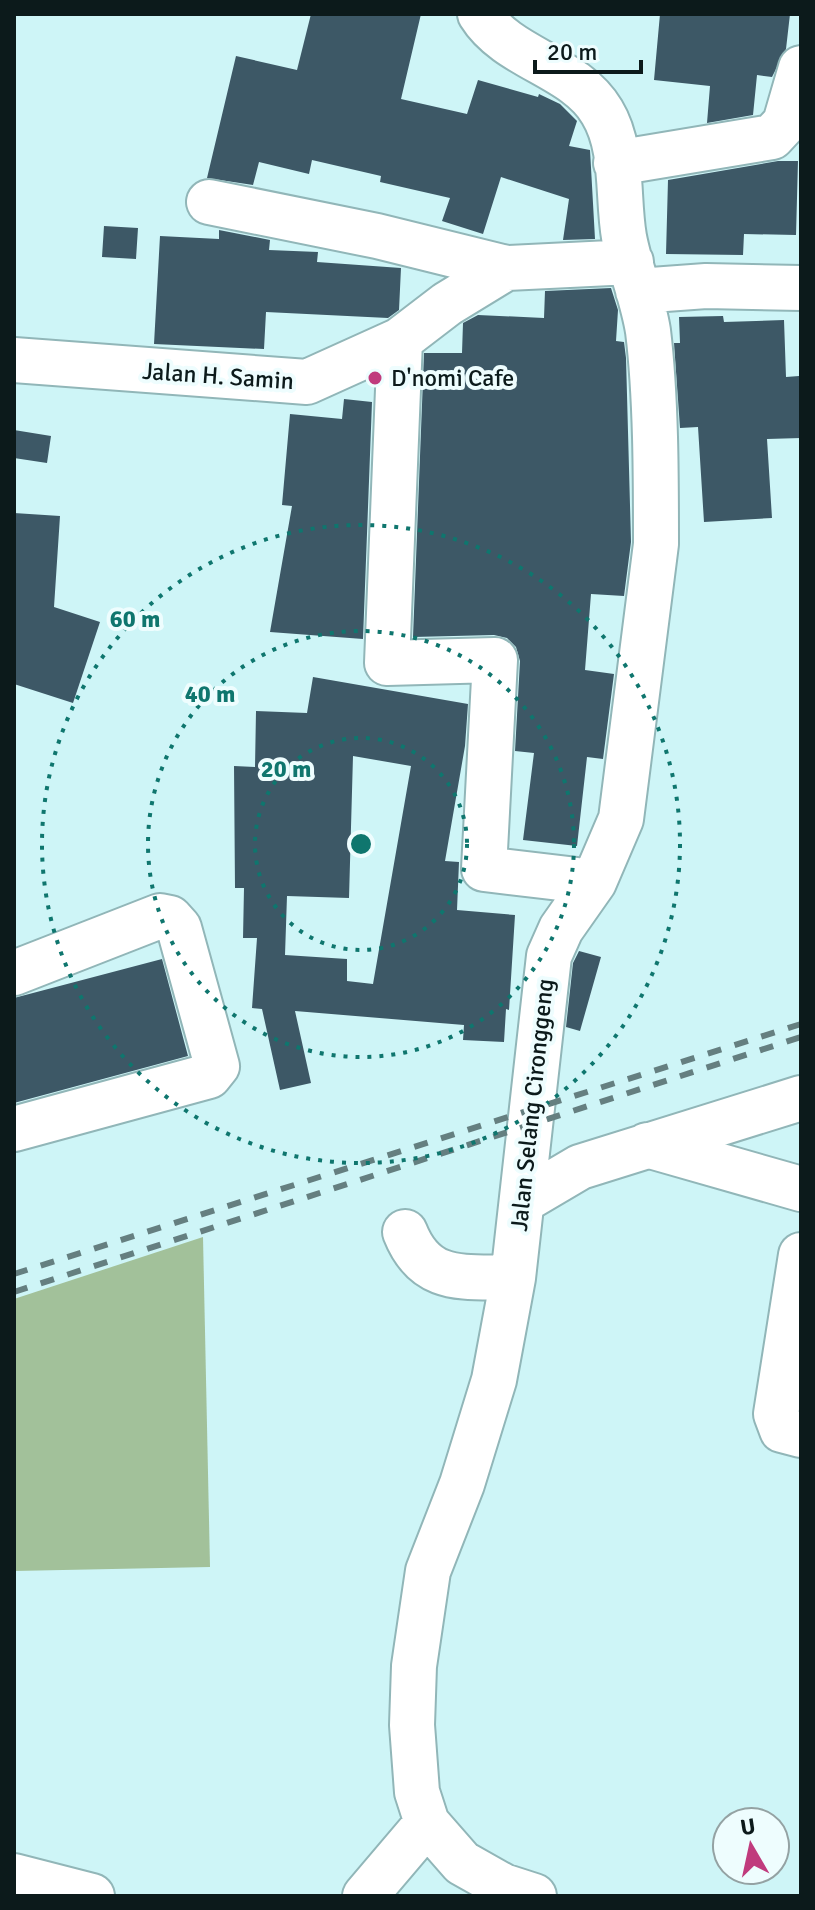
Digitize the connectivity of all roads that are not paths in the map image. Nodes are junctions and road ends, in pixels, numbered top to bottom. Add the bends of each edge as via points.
1 (480, 14) edge
2 (801, 68) edge
3 (616, 163) junction
4 (209, 202) dead end
5 (506, 268) junction
6 (634, 276) junction
7 (801, 288) edge
8 (400, 340) junction
9 (14, 360) edge
10 (594, 882) junction
11 (14, 973) edge
12 (801, 1098) edge
13 (14, 1129) edge
14 (647, 1145) junction
15 (801, 1189) edge
16 (524, 1200) junction
17 (405, 1232) dead end
18 (801, 1255) edge
19 (513, 1278) junction
20 (801, 1435) edge
21 (427, 1823) junction
22 (14, 1876) edge
23 (92, 1896) edge
24 (365, 1896) edge
25 (534, 1896) edge

1 - 3 street, Jalan Selang Cironggeng via 507,42 586,92 609,127
2 - 3 street via 785,123 772,137
3 - 6 street, Jalan Selang Cironggeng
4 - 5 street
5 - 6 street, Jalan H. Samin
5 - 8 street, Jalan H. Samin
6 - 7 street, Jalan H. Samin via 706,286
6 - 10 street, Jalan Selang Cironggeng via 648,331 656,544 621,819
8 - 9 street, Jalan H. Samin via 297,383
8 - 10 street via 387,663 495,660 484,869
10 - 16 street, Jalan Selang Cironggeng via 549,956
11 - 13 street via 160,916 170,918 179,928 217,1066 209,1076
12 - 14 street
14 - 15 street
14 - 16 street via 580,1167
16 - 19 street, Jalan Selang Cironggeng
17 - 19 street via 414,1255 430,1269 450,1276
18 - 20 street via 776,1414 782,1430
19 - 21 street, Jalan Selang Cironggeng via 494,1380 428,1571 414,1666 412,1725 417,1792
21 - 24 street
21 - 25 street, Jalan Selang Cironggeng via 462,1863
22 - 23 street

